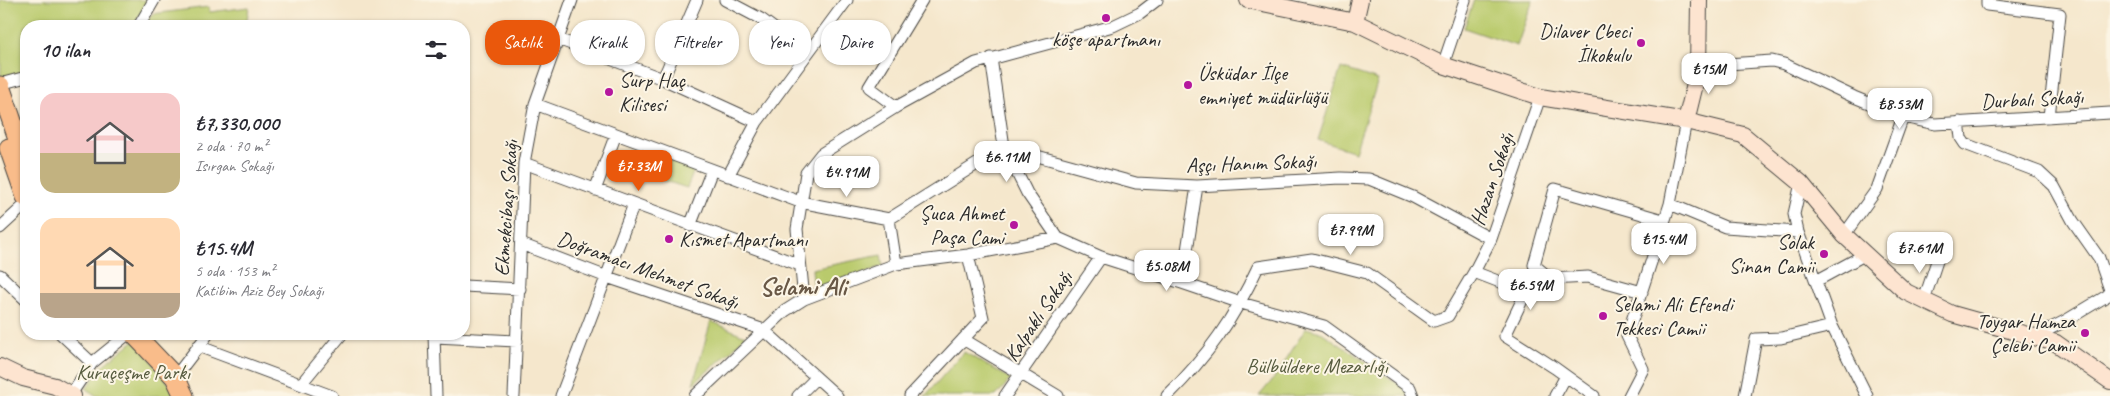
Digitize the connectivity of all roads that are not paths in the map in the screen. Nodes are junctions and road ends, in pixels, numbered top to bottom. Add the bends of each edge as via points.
1 (154, 0) edge
2 (572, 0) edge
3 (697, 0) edge
4 (725, 0) edge
5 (847, 0) edge
6 (922, 0) edge
7 (1156, 0) edge
8 (1248, 0) edge
9 (1360, 0) edge
10 (1465, 0) edge
11 (1699, 0) edge
12 (1987, 0) edge
13 (142, 20) edge
14 (762, 20) edge
15 (1355, 22) junction
16 (560, 33) edge
17 (560, 40) edge
18 (811, 48) edge
19 (991, 58) junction
20 (549, 65) edge
21 (798, 65) edge
22 (1443, 65) junction
23 (1698, 66) junction
24 (663, 79) junction
25 (20, 80) edge
26 (0, 85) edge
27 (1540, 97) junction
28 (535, 104) junction
29 (896, 107) junction
30 (2110, 113) edge
31 (1903, 117) junction
32 (2049, 117) junction
33 (1686, 121) junction
34 (758, 122) junction
35 (1960, 122) junction
36 (0, 123) edge
37 (616, 134) junction
38 (20, 140) edge
39 (1004, 147) junction
40 (524, 163) junction
41 (712, 170) junction
42 (728, 176) junction
43 (20, 180) edge
44 (1801, 183) junction
45 (1197, 186) junction
46 (595, 190) junction
47 (800, 202) junction
48 (634, 204) junction
49 (1670, 204) junction
50 (20, 210) edge
51 (889, 219) junction
52 (1663, 220) junction
53 (690, 226) junction
54 (0, 228) edge
55 (1798, 232) junction
56 (1844, 235) junction
57 (1058, 238) junction
58 (1491, 239) junction
59 (520, 244) junction
60 (1866, 254) junction
61 (968, 255) junction
62 (1939, 256) dead end
63 (1101, 257) junction
64 (896, 264) junction
65 (800, 265) junction
66 (1474, 272) junction
67 (0, 275) edge
68 (607, 277) junction
69 (1552, 279) junction
70 (1816, 281) junction
71 (1182, 283) junction
72 (470, 286) edge
73 (520, 289) junction
74 (2110, 290) edge
75 (1526, 292) junction
76 (1642, 292) junction
77 (20, 294) edge
78 (2110, 294) edge
79 (804, 299) junction
80 (1924, 300) junction
81 (1242, 303) junction
82 (1832, 326) junction
83 (764, 330) junction
84 (2034, 337) junction
85 (470, 338) edge
86 (67, 340) edge
87 (121, 340) edge
88 (141, 340) edge
89 (154, 340) edge
90 (203, 340) edge
91 (337, 340) edge
92 (434, 340) edge
93 (964, 340) junction
94 (517, 341) junction
95 (198, 346) junction
96 (92, 363) junction
97 (0, 367) edge
98 (177, 373) junction
99 (1021, 375) junction
100 (1566, 376) junction
101 (816, 378) junction
102 (2110, 381) edge
103 (301, 384) junction
104 (51, 391) edge
105 (564, 394) edge
106 (72, 395) edge
107 (184, 396) edge
108 (194, 396) edge
109 (332, 396) edge
110 (436, 396) edge
111 (514, 396) edge
112 (695, 396) edge
113 (798, 396) edge
114 (838, 396) edge
115 (910, 396) edge
116 (1005, 396) edge
117 (1058, 396) edge
118 (1167, 396) edge
119 (1413, 396) edge
120 (1555, 396) edge
121 (1594, 396) edge
122 (1629, 396) edge
123 (1745, 396) edge
124 (1867, 396) edge

1 - 13 street
2 - 16 street, Ekmekcibaşı Sokağı
3 - 24 street
4 - 14 street
5 - 18 street
6 - 29 street via 869,87
7 - 19 street via 1140,13 1113,26
8 - 15 street
9 - 15 street
10 - 22 street
11 - 23 street
12 - 32 street via 1987,5 2060,14
15 - 22 street
17 - 24 street
19 - 29 street
19 - 39 street
20 - 28 street, Ekmekcibaşı Sokağı
21 - 34 street
22 - 27 street
23 - 31 street, Durbalı Sokağı via 1772,61
23 - 33 street
24 - 34 street
25 - 26 street
26 - 38 main road
27 - 33 street
27 - 58 street, Hazan Sokağı
28 - 37 street
28 - 40 street, Ekmekcibaşı Sokağı
29 - 47 street via 821,154 806,173
30 - 32 street, Durbalı Sokağı
31 - 35 street, Durbalı Sokağı via 1935,124
31 - 56 street via 1877,189
32 - 35 street, Durbalı Sokağı
33 - 44 street via 1743,135
33 - 49 street
34 - 42 street
35 - 74 street via 1961,138 1965,144 2039,172 2054,186 2099,258
36 - 43 main road
37 - 41 street
37 - 46 street
39 - 45 street, Aşçı Hanım Sokağı via 1136,183
39 - 51 street
39 - 57 street via 1027,193
40 - 46 street
40 - 59 street, Ekmekcibaşı Sokağı
41 - 42 street
41 - 53 street
42 - 47 street
44 - 55 street via 1794,214
44 - 56 street
45 - 58 street, Aşçı Hanım Sokağı via 1369,179 1413,197
45 - 71 street
46 - 48 street
47 - 51 street
47 - 65 street via 797,229
48 - 53 street
48 - 68 street
49 - 52 street
49 - 55 street via 1725,227
50 - 54 street
51 - 64 street
52 - 69 street via 1555,190 1534,265
52 - 76 street
53 - 65 street
55 - 70 street
56 - 60 street
57 - 61 street
57 - 63 street
58 - 66 street, Hazan Sokağı
59 - 68 street, Doğramacı Mehmet Sokağı
59 - 73 street, Ekmekcibaşı Sokağı
60 - 70 street
60 - 80 street via 1906,292
61 - 64 street
61 - 93 street via 983,318
62 - 80 street
63 - 71 street
63 - 99 street, Kalpaklı Sokağı
64 - 79 street
65 - 79 street
66 - 75 street
66 - 81 street, Hazan Sokağı via 1448,316 1434,321 1368,274 1312,259 1258,267
67 - 77 street
68 - 83 street, Doğramacı Mehmet Sokağı
68 - 105 street
69 - 75 street
69 - 76 street via 1588,276
70 - 82 street
71 - 81 street
72 - 73 street
73 - 94 street, Ekmekcibaşı Sokağı
75 - 100 street via 1505,336
76 - 122 street via 1627,336 1642,369
78 - 84 street
79 - 83 street via 784,311
80 - 84 street via 1952,314
81 - 118 street via 1219,338
81 - 119 street via 1324,326 1410,388
82 - 123 street via 1781,338 1756,339
82 - 124 street
83 - 101 street
83 - 112 street
84 - 102 street via 2056,343
85 - 94 street
86 - 96 street
87 - 96 street
88 - 98 main road
89 - 98 main road
90 - 95 street
91 - 103 street
92 - 110 street
93 - 99 street
93 - 115 street
94 - 111 street, Ekmekcibaşı Sokağı
95 - 98 street
95 - 103 street
96 - 106 street
97 - 104 street
98 - 107 main road
98 - 108 main road
99 - 116 street, Kalpaklı Sokağı
99 - 117 street
100 - 120 street
100 - 121 street
101 - 113 street
101 - 114 street
103 - 109 street
104 - 106 street

